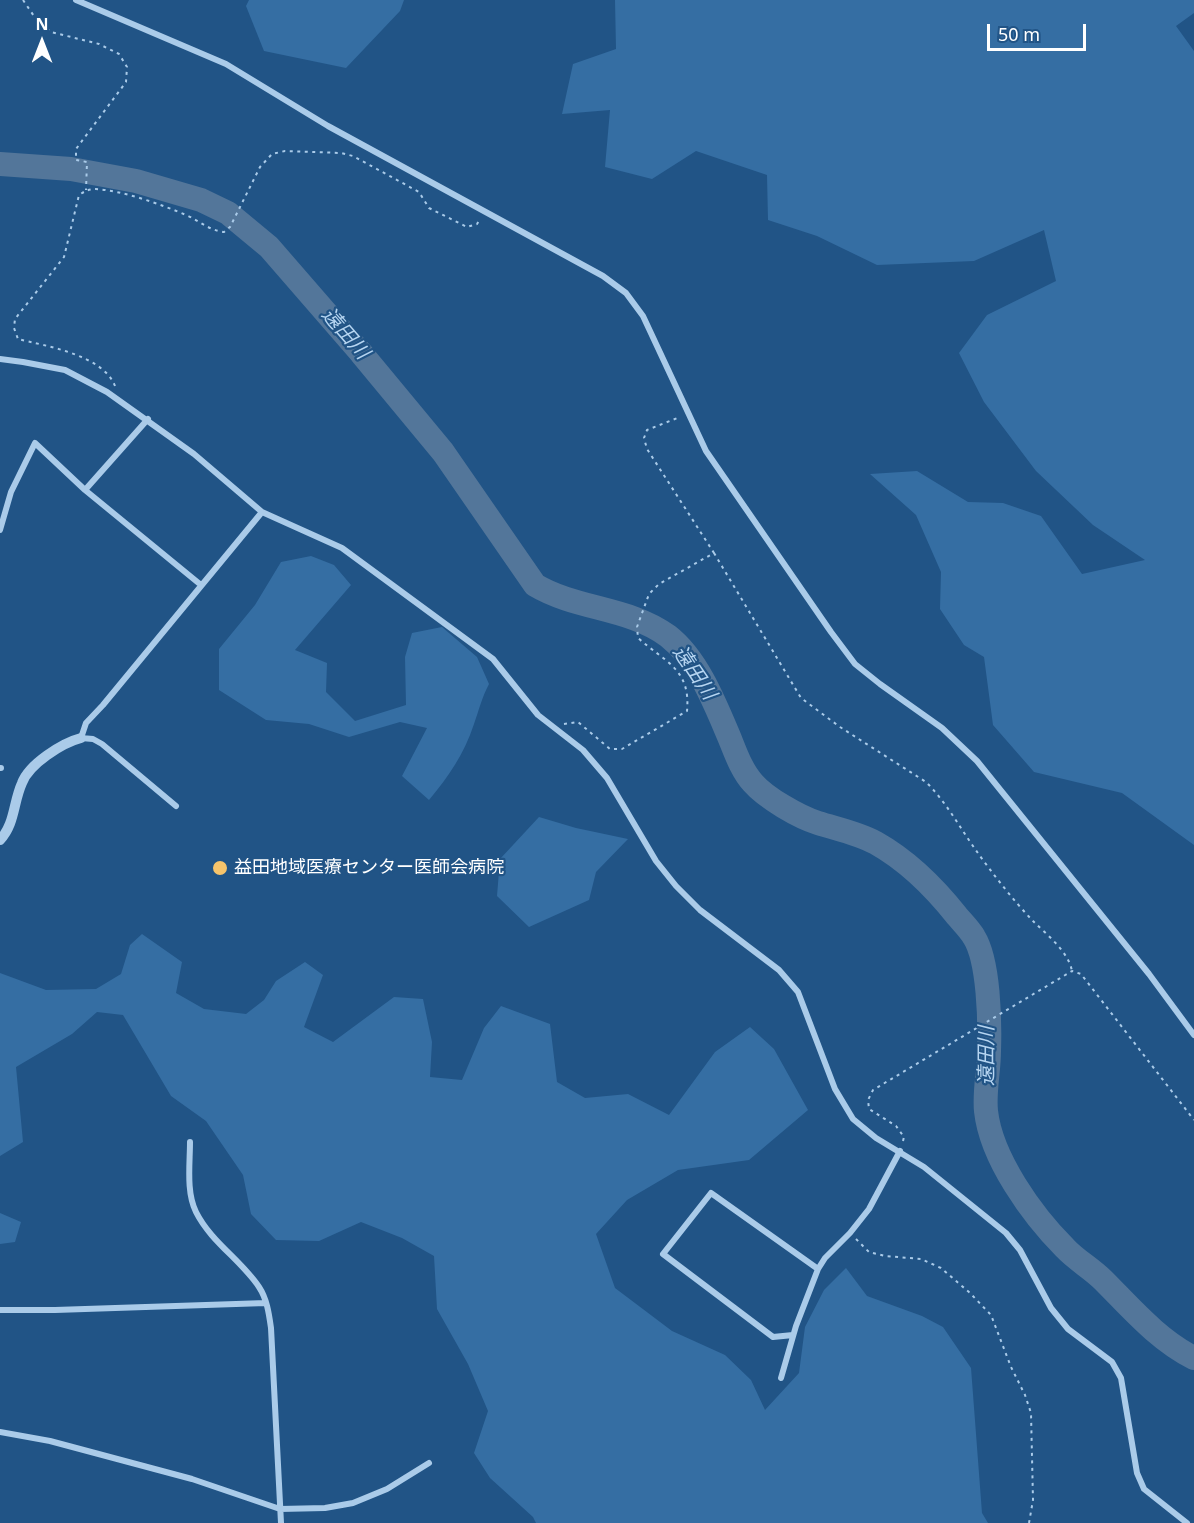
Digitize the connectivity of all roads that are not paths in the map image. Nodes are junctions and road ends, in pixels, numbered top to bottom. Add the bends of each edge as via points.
1 (76, 0) edge
2 (0, 359) edge
3 (148, 419) junction
4 (85, 490) junction
5 (262, 512) junction
6 (0, 530) edge
7 (201, 585) junction
8 (81, 738) junction
9 (177, 806) dead end
10 (0, 840) edge
11 (1194, 1035) edge
12 (190, 1142) dead end
13 (900, 1151) junction
14 (818, 1269) junction
15 (266, 1303) junction
16 (0, 1310) edge
17 (793, 1335) junction
18 (781, 1378) dead end
19 (0, 1432) edge
20 (429, 1463) dead end
21 (280, 1509) junction
22 (280, 1523) edge
23 (1187, 1523) edge

1 - 11 street via 226,64 328,126 603,276 626,293 643,316 706,451 855,664 942,728 977,761
2 - 3 street via 65,370
3 - 4 street
3 - 5 street
4 - 6 street via 35,443 11,492
4 - 7 street
5 - 7 street
5 - 13 street via 342,548 493,659 538,715 583,750 607,778 675,886 779,970 798,992 835,1089 853,1119
7 - 8 street via 86,723
8 - 9 street via 102,744
8 - 10 street via 69,741 33,766 22,782 8,831
12 - 15 street via 191,1195 196,1212 260,1288
13 - 14 street via 879,1192
13 - 23 street via 1006,1233 1068,1329 1112,1362 1121,1378 1137,1473 1144,1489
14 - 17 street
14 - 17 street via 711,1193 663,1254 773,1337
15 - 16 street
15 - 21 street via 271,1328
17 - 18 street
19 - 21 street via 50,1441 192,1479
20 - 21 street via 387,1489 352,1503
21 - 22 street

